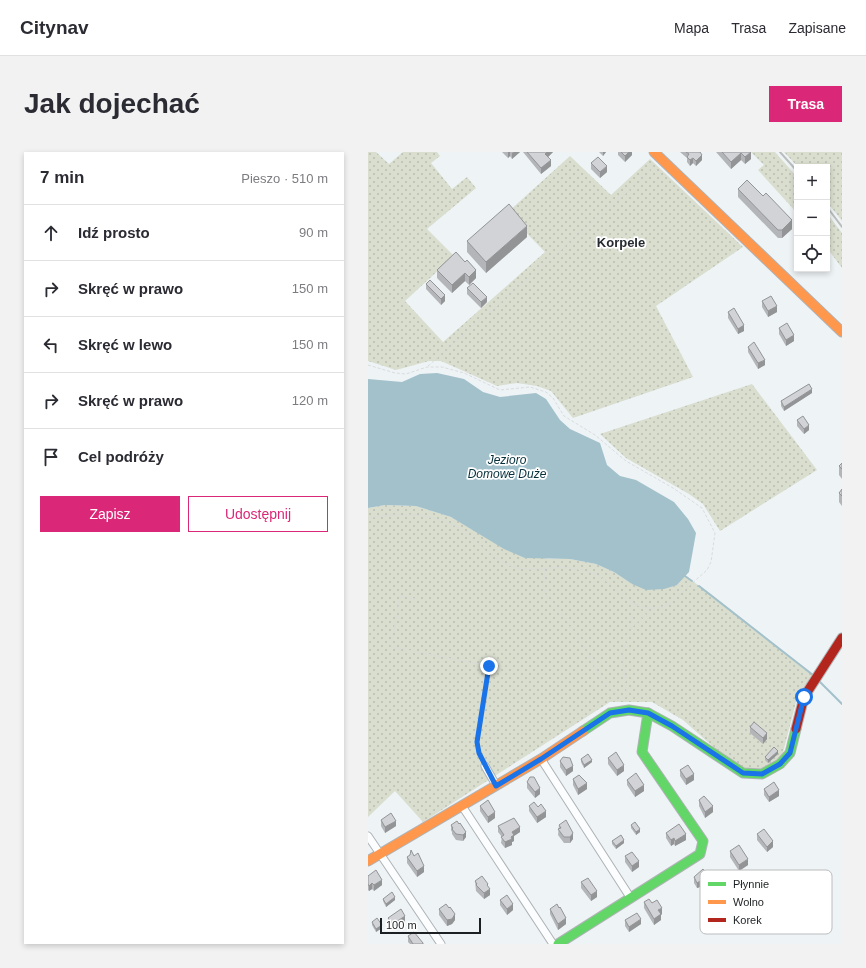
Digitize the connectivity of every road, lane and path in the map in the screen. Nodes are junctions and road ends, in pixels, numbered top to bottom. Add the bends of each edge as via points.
1 (655, 153) edge
2 (727, 220) junction
3 (842, 323) edge
4 (842, 332) edge
5 (368, 365) edge
6 (427, 366) junction
7 (368, 518) edge
8 (545, 569) junction
9 (415, 599) dead end
10 (630, 602) junction
11 (653, 608) junction
12 (633, 626) junction
13 (842, 638) edge
14 (648, 713) junction
15 (541, 759) junction
16 (485, 766) joint
17 (496, 786) junction
18 (462, 806) junction
19 (368, 836) edge
20 (381, 853) junction
21 (368, 862) edge
22 (630, 897) junction
23 (442, 944) edge
24 (553, 944) edge
25 (558, 944) edge

1 - 2 street
1 - 6 path via 648,174
2 - 3 street via 755,242
2 - 4 street
5 - 6 path via 406,374
6 - 11 path via 453,369 500,390 530,387 546,392 564,416 595,435 626,461 674,488 702,508 715,533 712,562 702,575 669,604 663,608
7 - 8 path via 407,516 448,522 509,566 526,570
8 - 10 path via 565,567 594,574 603,578
8 - 12 path via 543,588 547,597 562,614 592,659 604,683 629,705 623,658
9 - 16 path via 400,596 391,647 489,666 477,742
10 - 11 path
10 - 12 path via 634,616
11 - 12 path
13 - 14 street via 804,697 790,753 780,764 762,774 743,773
14 - 15 street via 629,710 610,713
14 - 22 street via 642,752 703,841 700,854
15 - 17 street
15 - 22 street
16 - 17 street
17 - 18 street
18 - 20 street
18 - 24 street
19 - 20 street
20 - 21 street
20 - 23 street
22 - 25 street

